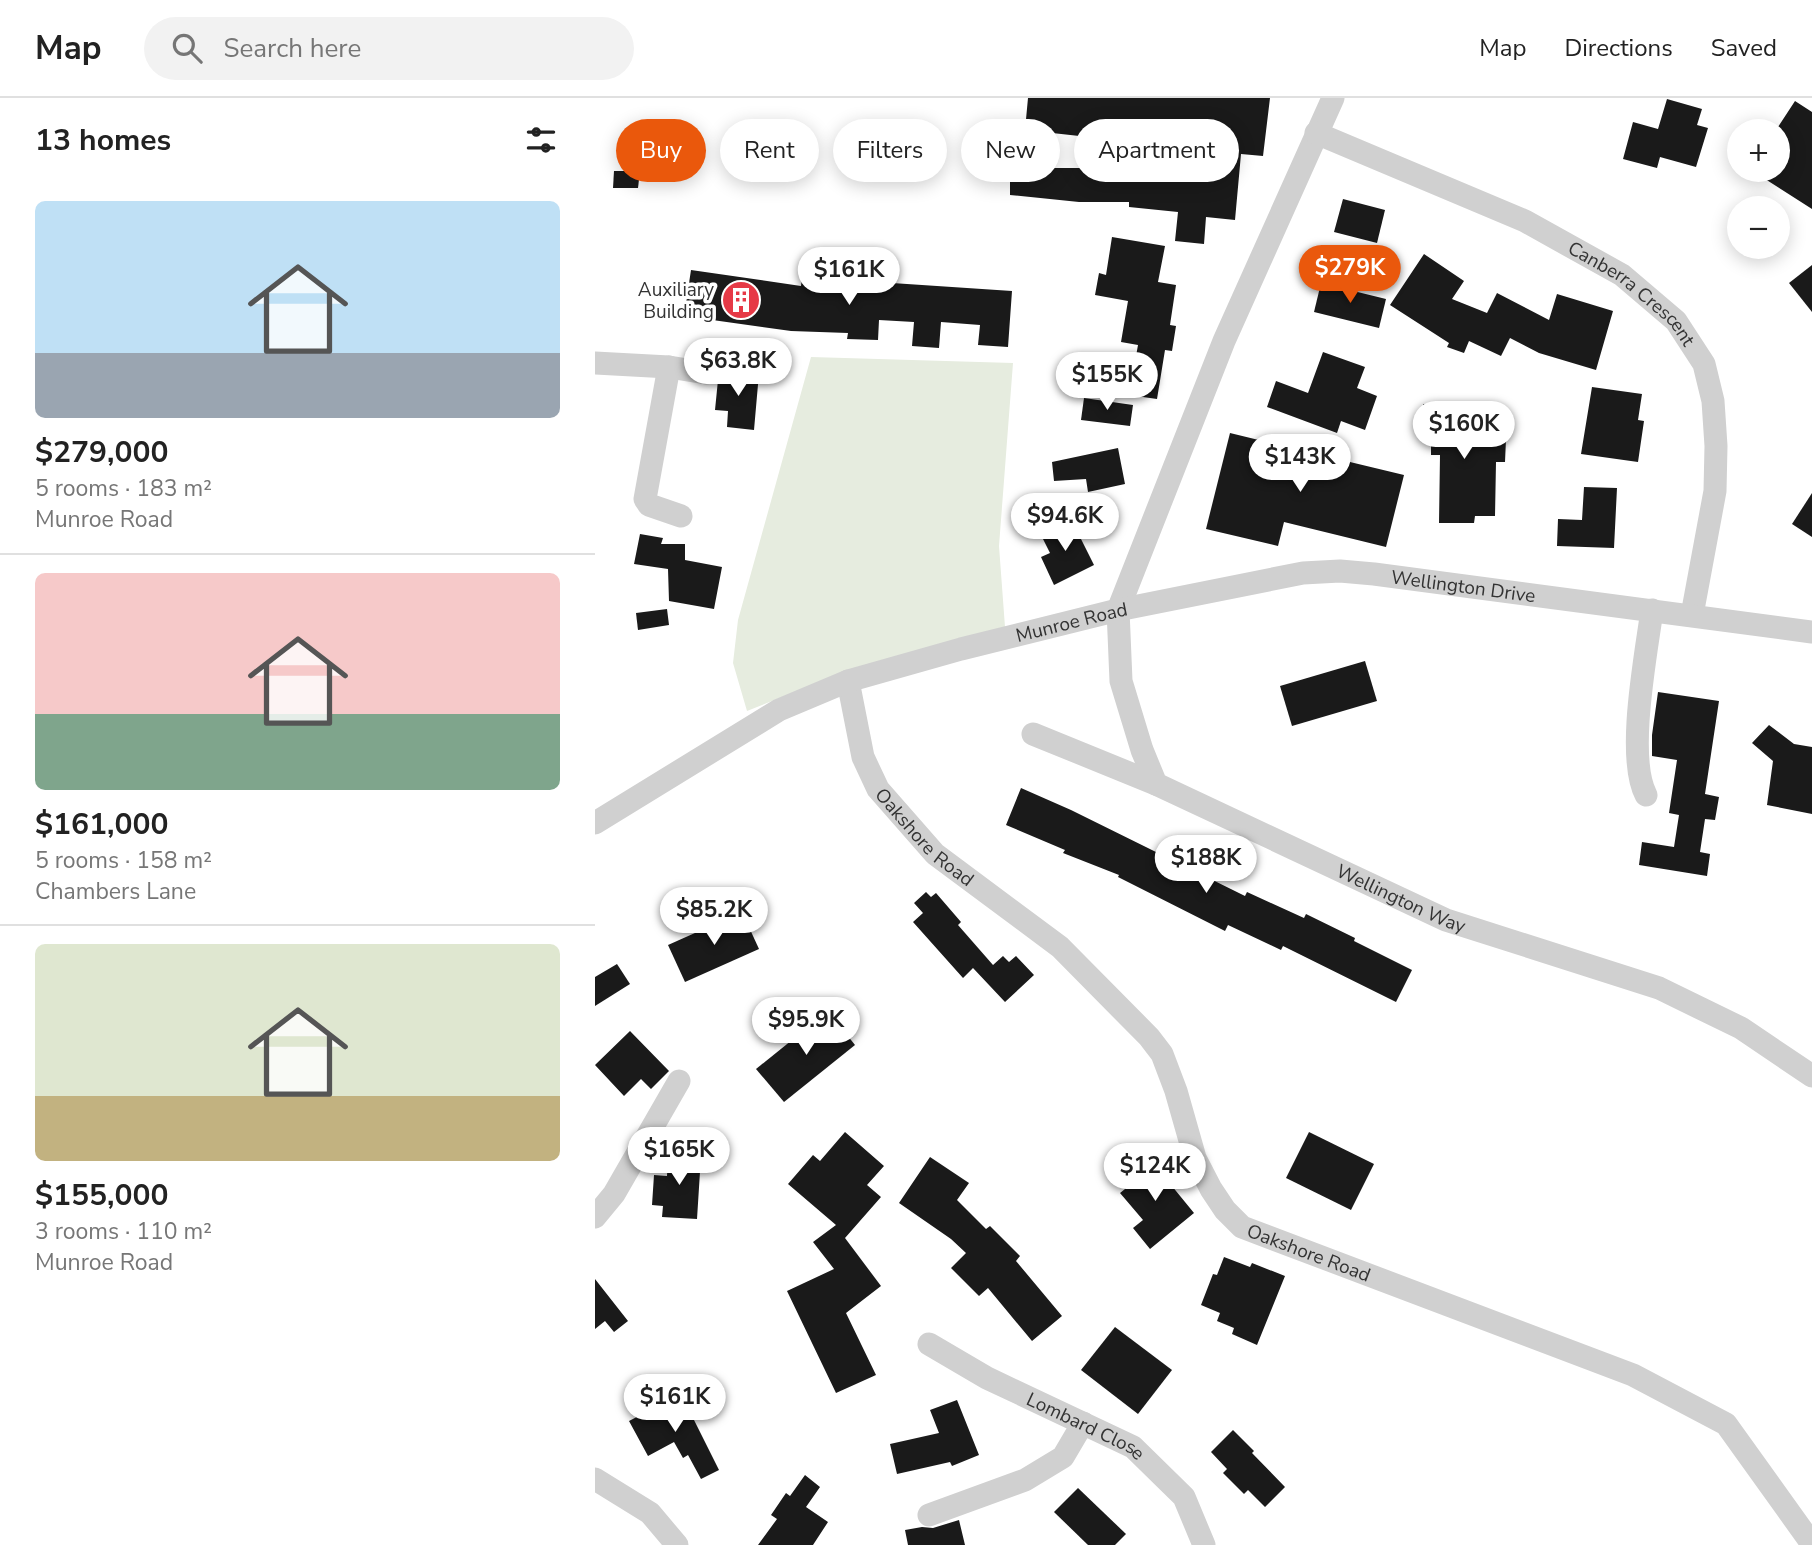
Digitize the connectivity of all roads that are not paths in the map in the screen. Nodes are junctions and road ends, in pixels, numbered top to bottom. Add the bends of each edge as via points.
1 (1333, 98) edge
2 (1316, 133) junction
3 (595, 363) edge
4 (669, 367) junction
5 (706, 373) dead end
6 (681, 516) dead end
7 (1118, 610) junction
8 (1652, 610) junction
9 (1692, 615) junction
10 (1812, 632) edge
11 (848, 681) junction
12 (1033, 734) dead end
13 (1156, 785) junction
14 (1646, 795) dead end
15 (595, 823) edge
16 (1812, 1076) edge
17 (679, 1081) dead end
18 (595, 1217) edge
19 (929, 1345) dead end
20 (1083, 1423) junction
21 (595, 1479) edge
22 (929, 1515) dead end
23 (1812, 1544) edge
24 (677, 1545) edge
25 (1204, 1545) edge

1 - 2 street, Munroe Road
2 - 7 street, Munroe Road via 1224,341
2 - 9 street, Canberra Crescent via 1525,220 1622,275 1676,321 1704,364 1713,401 1716,446 1716,491
3 - 4 street
4 - 5 street
4 - 6 street via 645,499 649,505
7 - 8 street, Wellington Drive via 1303,573 1340,571
7 - 11 street, Munroe Road
7 - 13 street via 1121,681
8 - 9 street, Wellington Drive
8 - 14 street via 1636,760
9 - 10 street, Wellington Drive
11 - 15 street, Munroe Road via 779,710
11 - 23 street, Oakshore Road via 863,757 878,789 935,854 1060,947 1149,1037 1162,1054 1195,1158 1225,1210 1243,1227 1633,1375 1727,1424
12 - 13 street, Wellington Way
13 - 16 street, Wellington Way via 1446,920 1659,988 1741,1028
17 - 18 street via 614,1194
19 - 20 street, Lombard Close
20 - 22 street via 1063,1457 1025,1480
20 - 25 street, Lombard Close via 1133,1447 1184,1497
21 - 24 street via 650,1513

